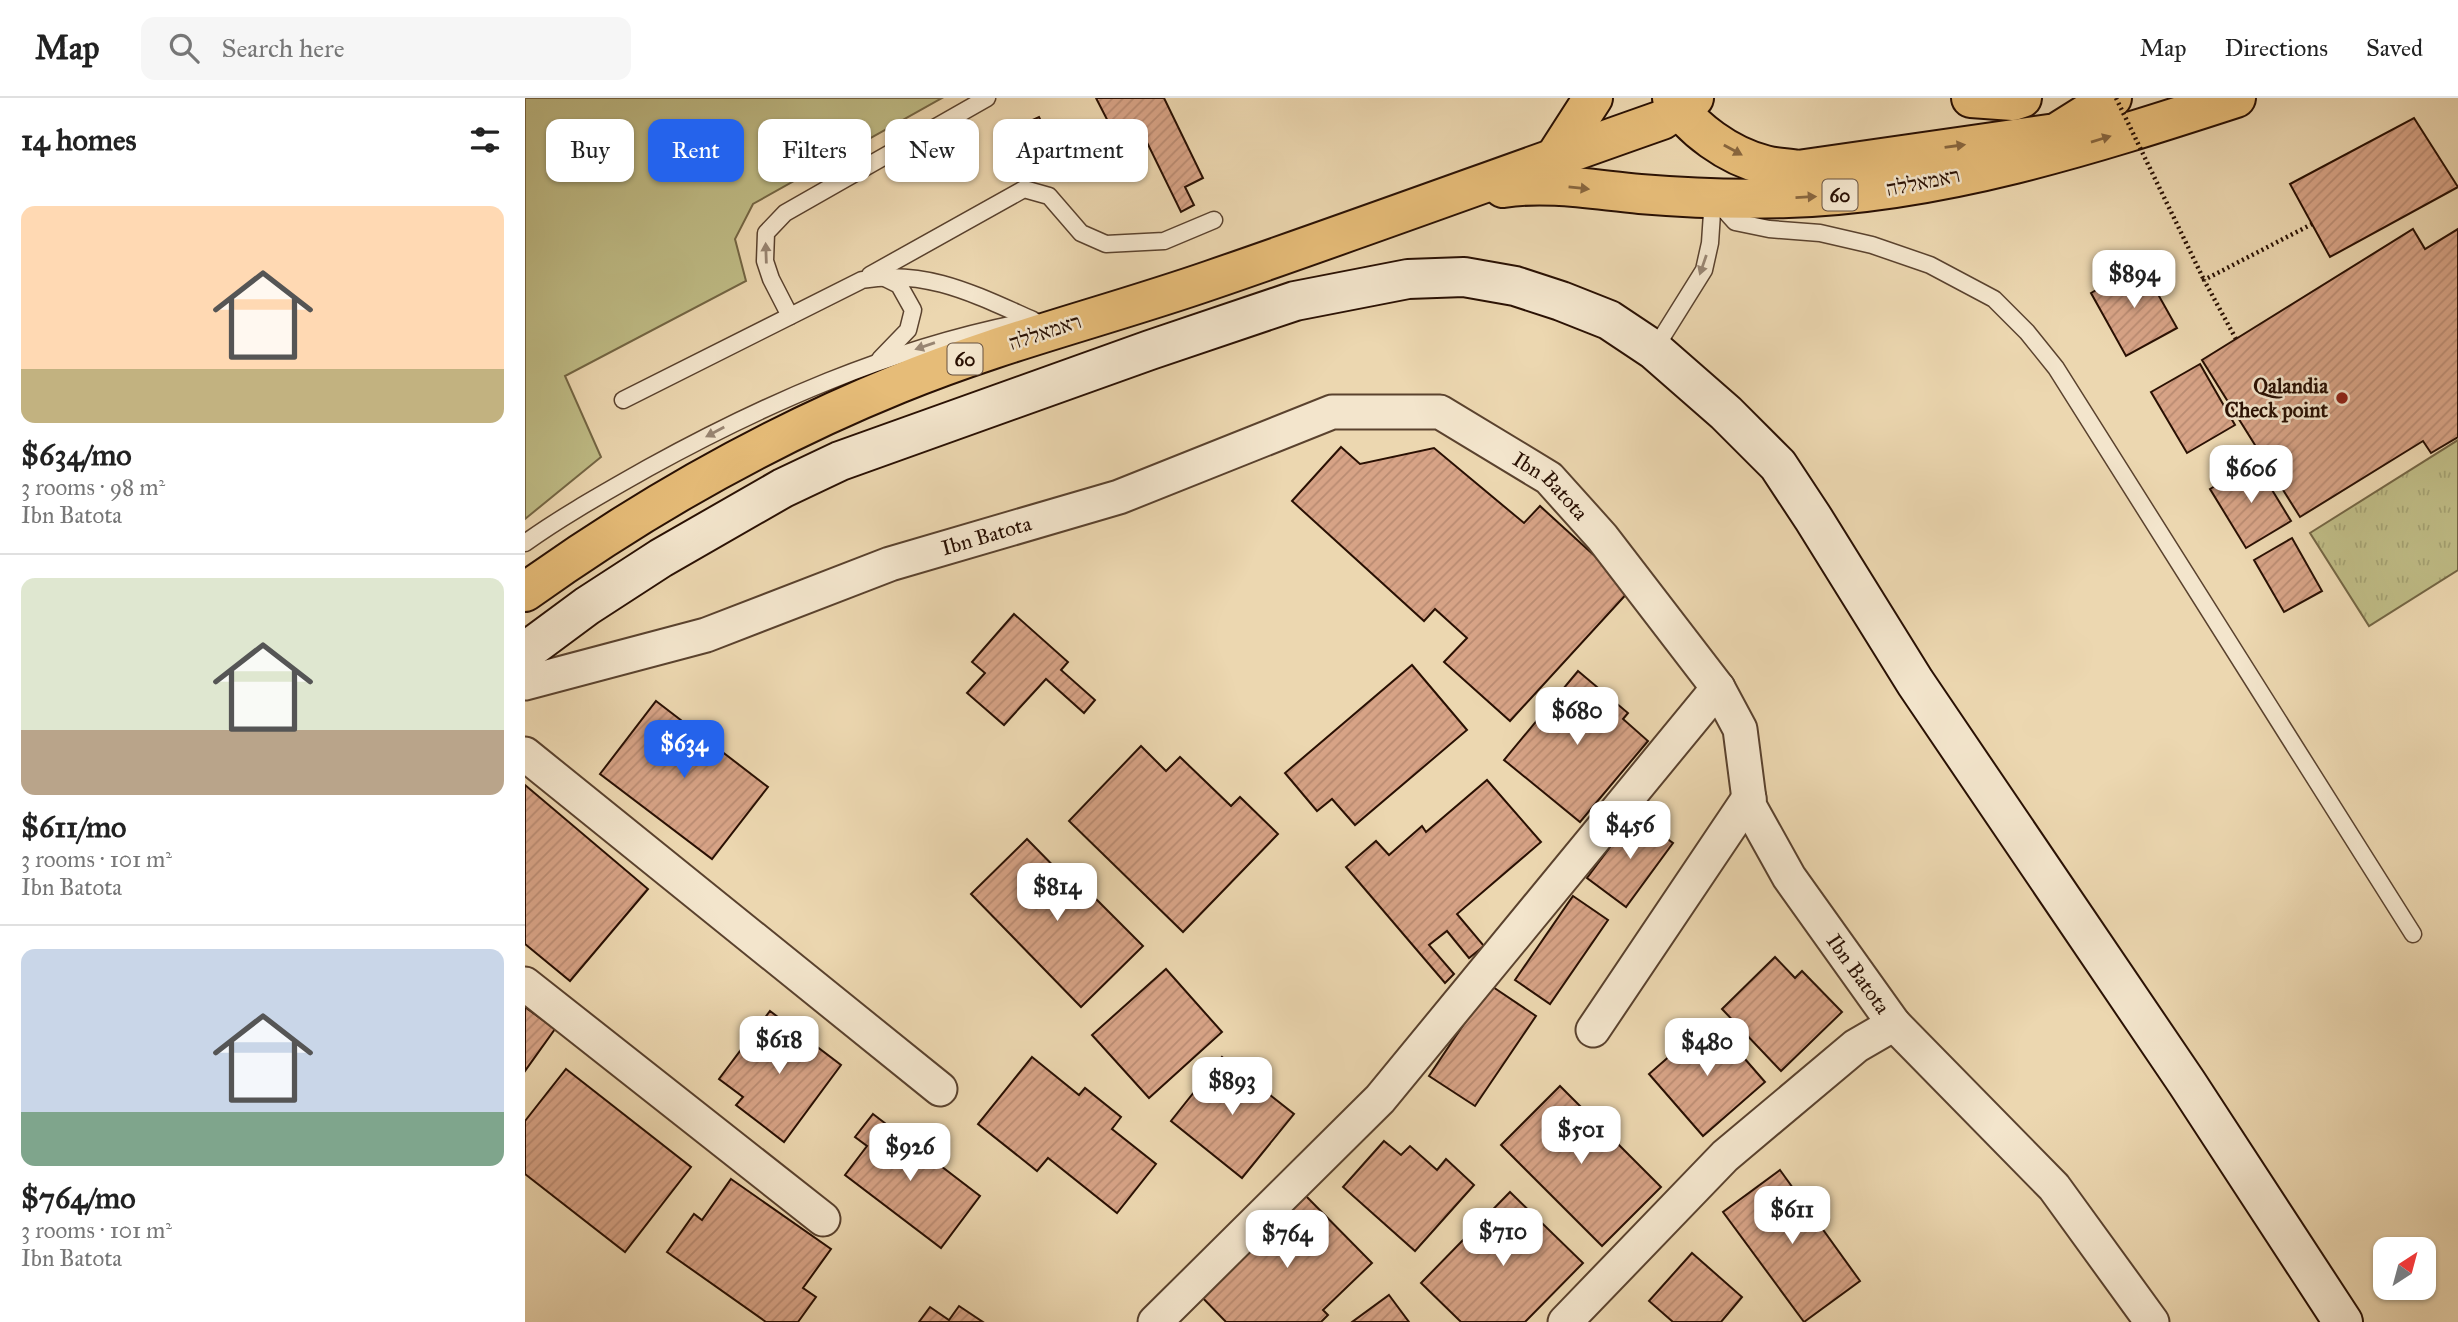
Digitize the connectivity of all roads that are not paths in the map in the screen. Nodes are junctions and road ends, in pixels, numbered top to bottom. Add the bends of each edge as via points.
1 (987, 98) edge
2 (1593, 98) edge
3 (1971, 98) edge
4 (2114, 98) edge
5 (2234, 99) edge
6 (1682, 102) edge
7 (2018, 123) edge
8 (1555, 157) junction
9 (1439, 198) junction
10 (1713, 198) junction
11 (1214, 220) dead end
12 (881, 276) junction
13 (862, 280) junction
14 (1112, 310) junction
15 (790, 316) junction
16 (1033, 320) junction
17 (1654, 350) junction
18 (877, 362) junction
19 (623, 400) dead end
20 (525, 544) edge
21 (525, 592) edge
22 (525, 652) edge
23 (525, 682) edge
24 (1718, 688) junction
25 (525, 754) edge
26 (1749, 798) junction
27 (2413, 934) dead end
28 (525, 984) edge
29 (1894, 1024) junction
30 (1593, 1030) dead end
31 (940, 1089) dead end
32 (823, 1219) dead end
33 (1155, 1322) edge
34 (1565, 1322) edge
35 (2152, 1322) edge
36 (2343, 1322) edge

15 -> 1 lane via 765,261 766,233 785,213
2 - 8 highway
3 - 7 highway, 60
4 - 7 highway, 60 via 2056,133
7 -> 5 highway, ראמאללה / 60
6 -> 7 highway, 60 via 1701,132 1739,155 1764,165 1798,170
6 - 8 highway, ראמאללה / 60 via 1662,120
10 -> 7 highway, ראמאללה / 60 via 1862,194
8 - 9 highway, ראמאללה / 60
9 -> 10 highway, ראמאללה / 60 via 1549,185
9 - 14 highway, ראמאללה / 60 via 1208,281
10 -> 17 lane via 1704,270
10 - 27 lane via 1735,222 1820,233 1930,265 1994,299 2028,332 2064,380
11 - 13 lane via 1164,241 1106,244 1081,233 1049,196 1024,189
12 - 13 lane
12 - 16 lane via 916,277 956,287
12 - 18 lane via 899,285 913,310 908,330
13 - 15 lane
14 - 16 lane
14 - 21 highway, ראמאללה / 60 via 900,383 773,441 621,526
15 - 19 lane
16 -> 18 lane via 938,341
17 - 22 street via 1609,320 1561,301 1515,286 1464,277 1408,279 1295,300 841,461 783,488 661,558
17 - 36 street via 1778,465 1915,682
18 -> 20 lane via 797,392 717,430 611,488
23 - 24 street, Ibn Batota via 706,635 890,564 1119,497 1332,412 1440,412 1549,478 1602,537
24 - 26 street, Ibn Batota via 1740,730
24 - 33 street via 1380,1099
25 - 31 street
26 - 29 street, Ibn Batota via 1789,877
26 - 30 street
28 - 32 street
29 - 34 street, Ibn Batota via 1856,1046 1725,1156
29 - 35 street via 2055,1187

